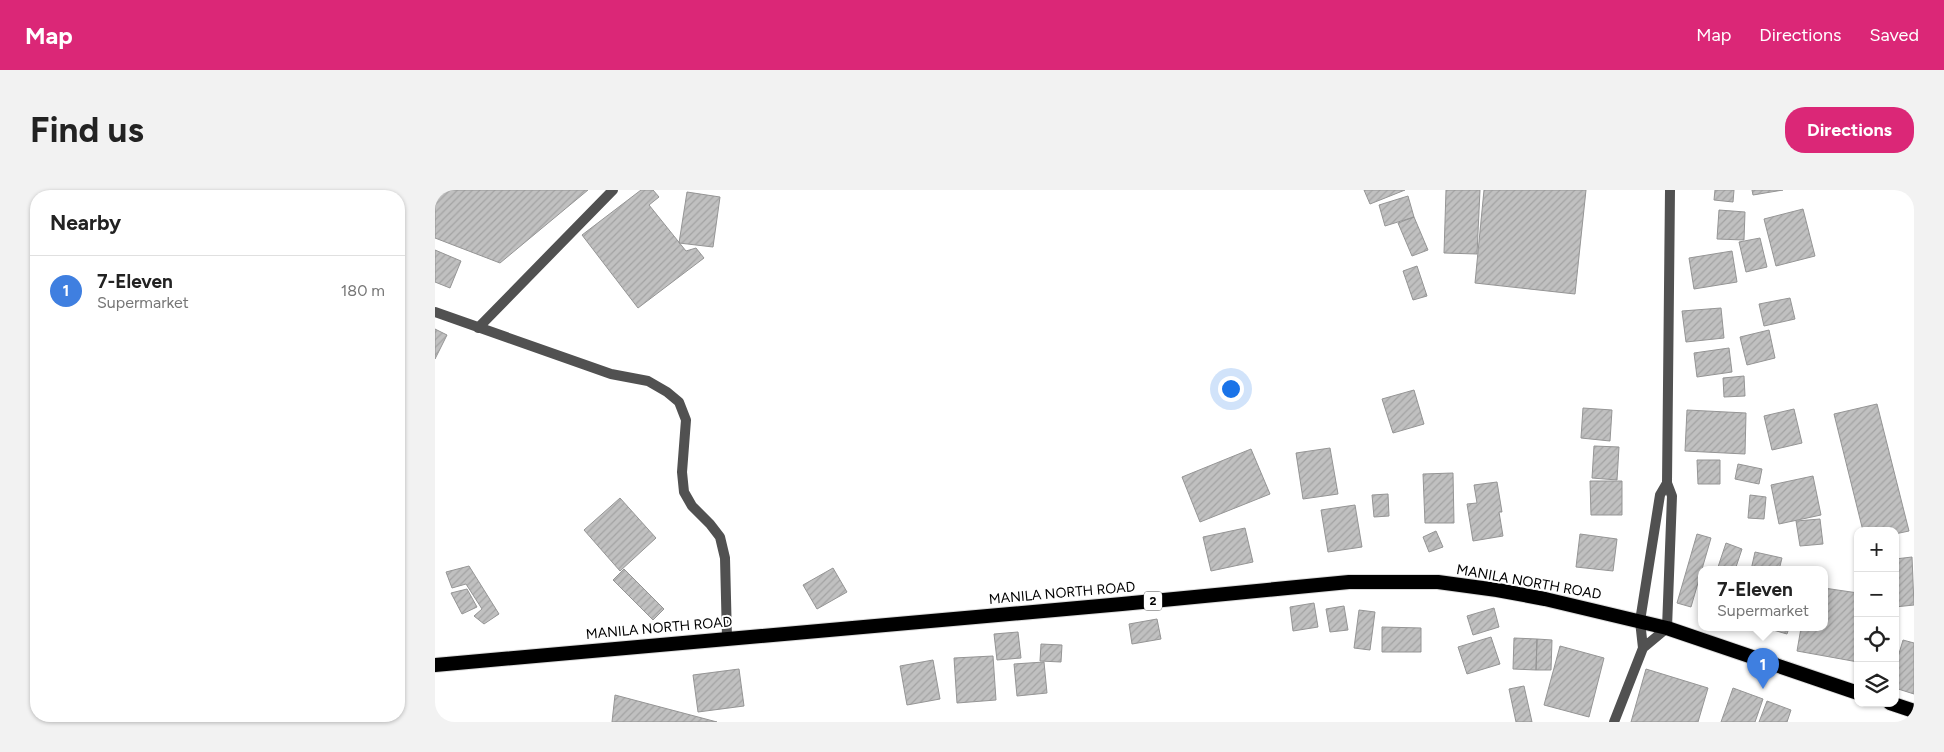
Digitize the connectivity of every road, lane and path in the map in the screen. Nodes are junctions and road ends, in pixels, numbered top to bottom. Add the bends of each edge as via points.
1 (613, 190) edge
2 (1670, 190) edge
3 (435, 312) edge
4 (478, 328) junction
5 (1667, 483) junction
6 (1640, 621) junction
7 (1667, 628) junction
8 (727, 638) junction
9 (1643, 648) junction
10 (435, 665) edge
11 (1854, 692) edge
12 (1899, 706) edge
13 (1914, 711) edge
14 (1615, 722) edge

1 - 4 street
2 - 5 street
3 - 4 street
4 - 8 street via 611,374 648,381 679,402 686,420 682,472 684,492 720,537 725,558
5 - 6 street via 1660,496
5 - 7 street via 1673,496
6 - 7 highway, MANILA NORTH ROAD / 2
6 - 8 highway, MANILA NORTH ROAD / 2 via 1545,599 1438,582 1349,582
6 - 9 street
7 - 9 street
7 - 11 highway, MANILA NORTH ROAD / 2
8 - 10 highway, MANILA NORTH ROAD / 2
9 - 14 street
12 - 13 highway

